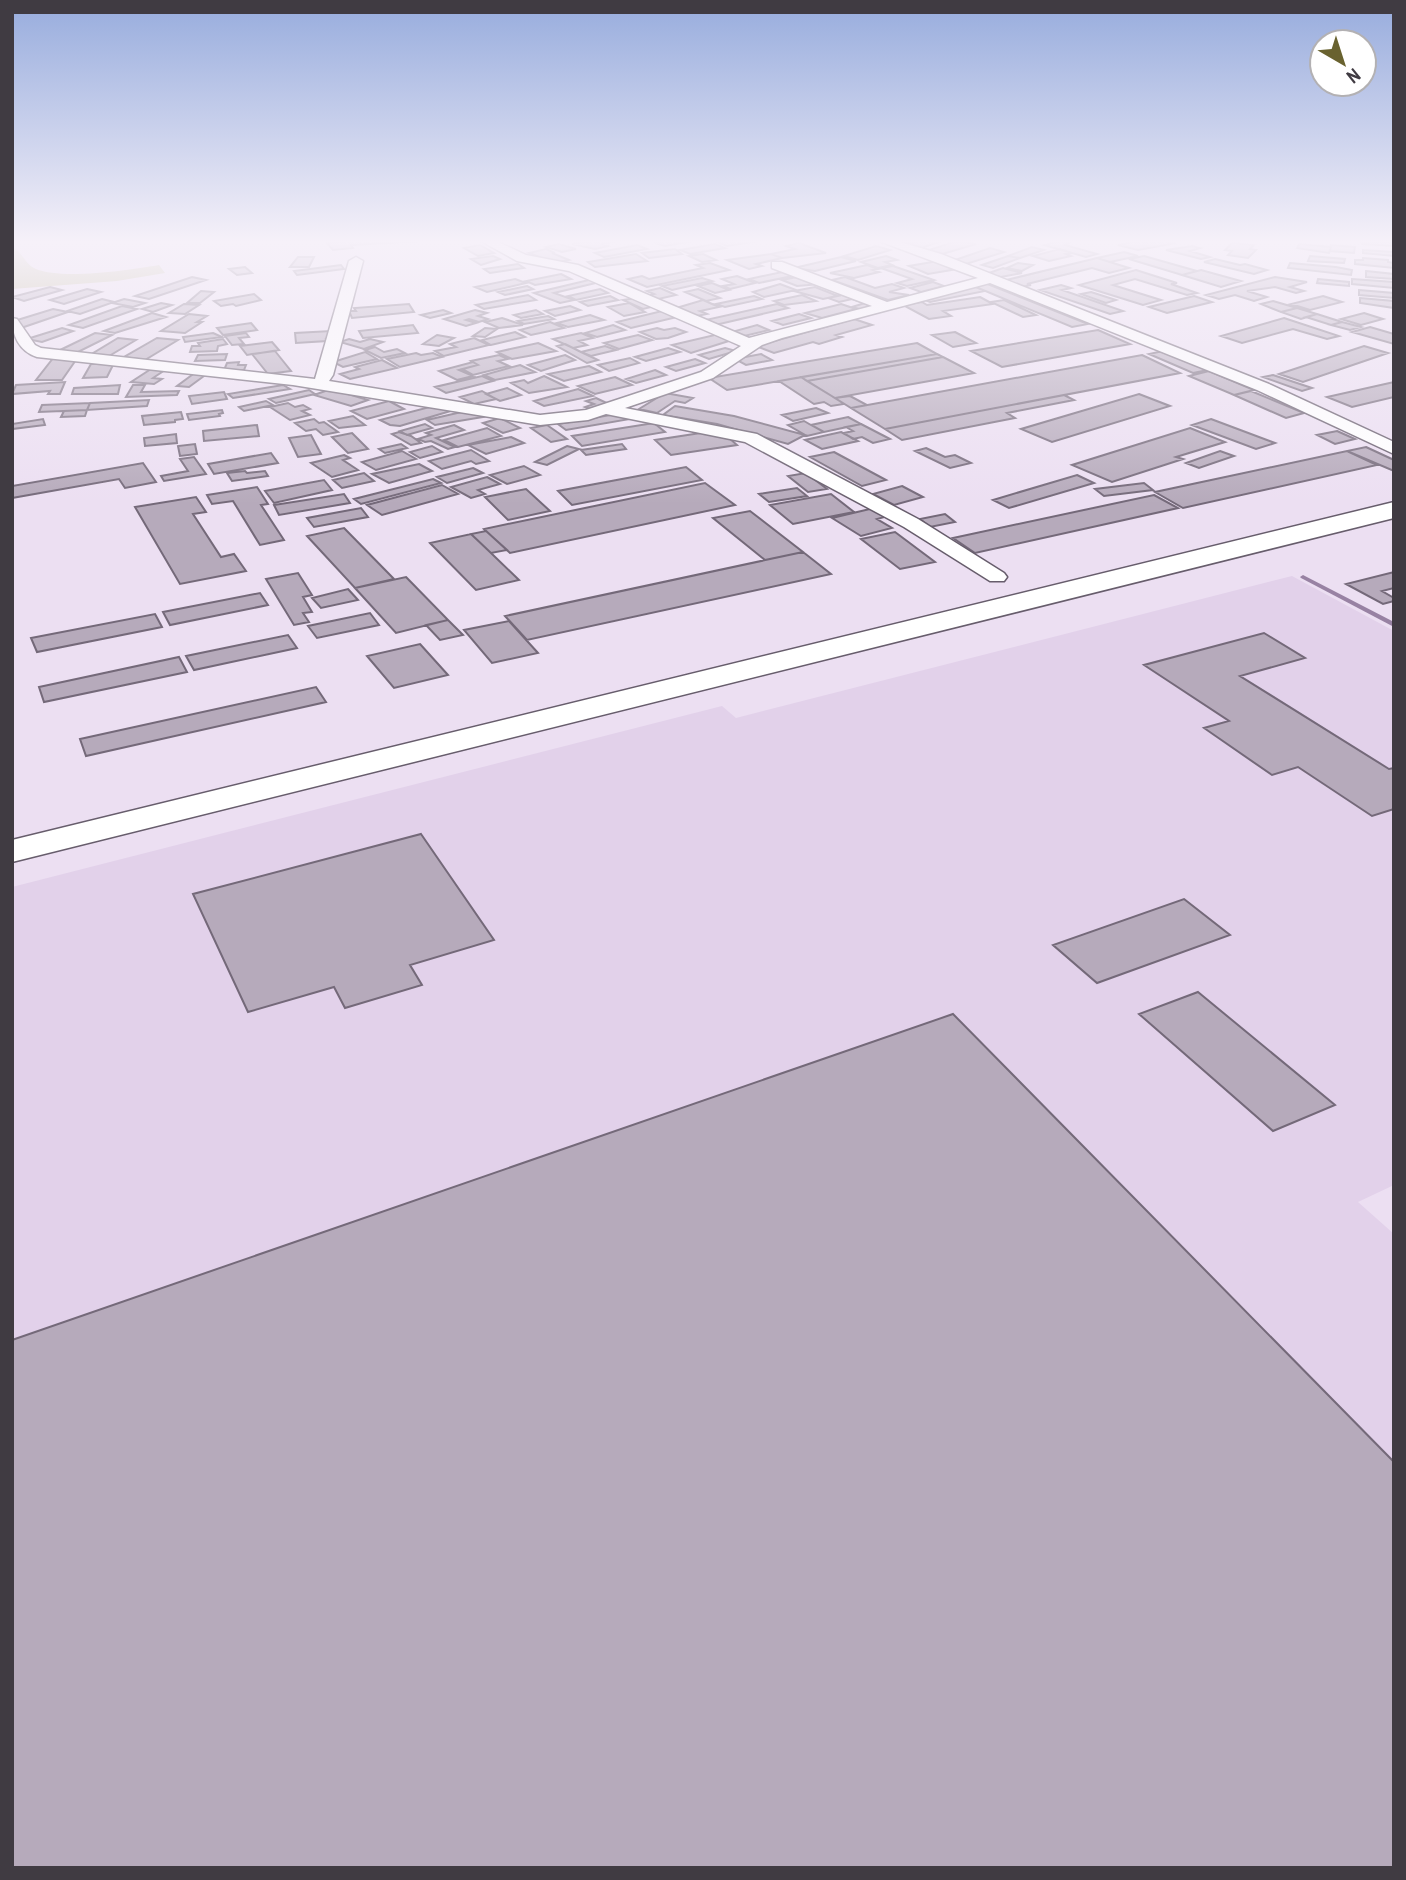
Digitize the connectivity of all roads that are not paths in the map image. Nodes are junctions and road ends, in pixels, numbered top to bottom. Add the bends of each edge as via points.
1 (17, 329) edge
2 (338, 329) edge
3 (714, 329) edge
4 (805, 329) edge
5 (1116, 329) edge
6 (757, 342) junction
7 (51, 354) junction
8 (24, 363) dead end
9 (319, 384) junction
10 (605, 410) junction
11 (1394, 449) edge
12 (1394, 510) edge
13 (997, 577) dead end
14 (12, 851) edge

1 - 7 street via 30,348
2 - 9 street
3 - 6 street via 747,343
4 - 6 street
5 - 11 street via 1263,387
6 - 10 street via 707,375
7 - 8 street
7 - 9 street
9 - 10 street via 540,420
10 - 13 street via 751,438 911,523
12 - 14 main road

